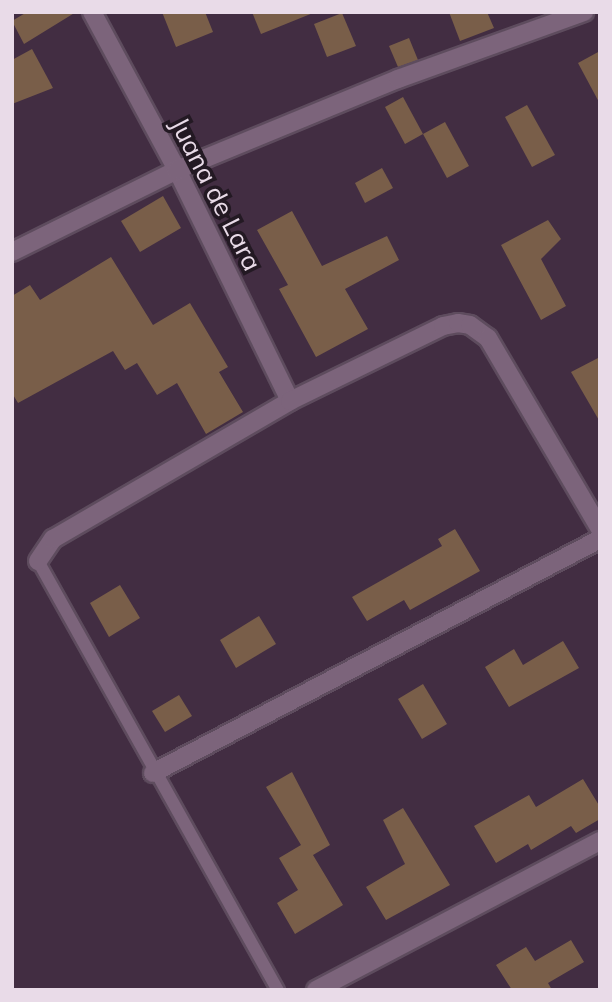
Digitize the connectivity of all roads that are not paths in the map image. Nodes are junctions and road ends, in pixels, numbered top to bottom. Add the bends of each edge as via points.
1 (92, 12) edge
2 (584, 12) edge
3 (177, 170) junction
4 (12, 252) edge
5 (290, 401) junction
6 (600, 529) edge
7 (600, 539) edge
8 (38, 561) joint
9 (153, 773) junction
10 (600, 841) edge
11 (278, 990) edge
12 (316, 990) edge

1 - 3 street, Juana de Lara
2 - 3 street via 398,79
3 - 4 street
3 - 5 street, Juana de Lara
5 - 6 street via 443,326 470,326 488,338
5 - 8 street via 53,539
7 - 9 street
8 - 9 lane
9 - 11 lane
10 - 12 street

